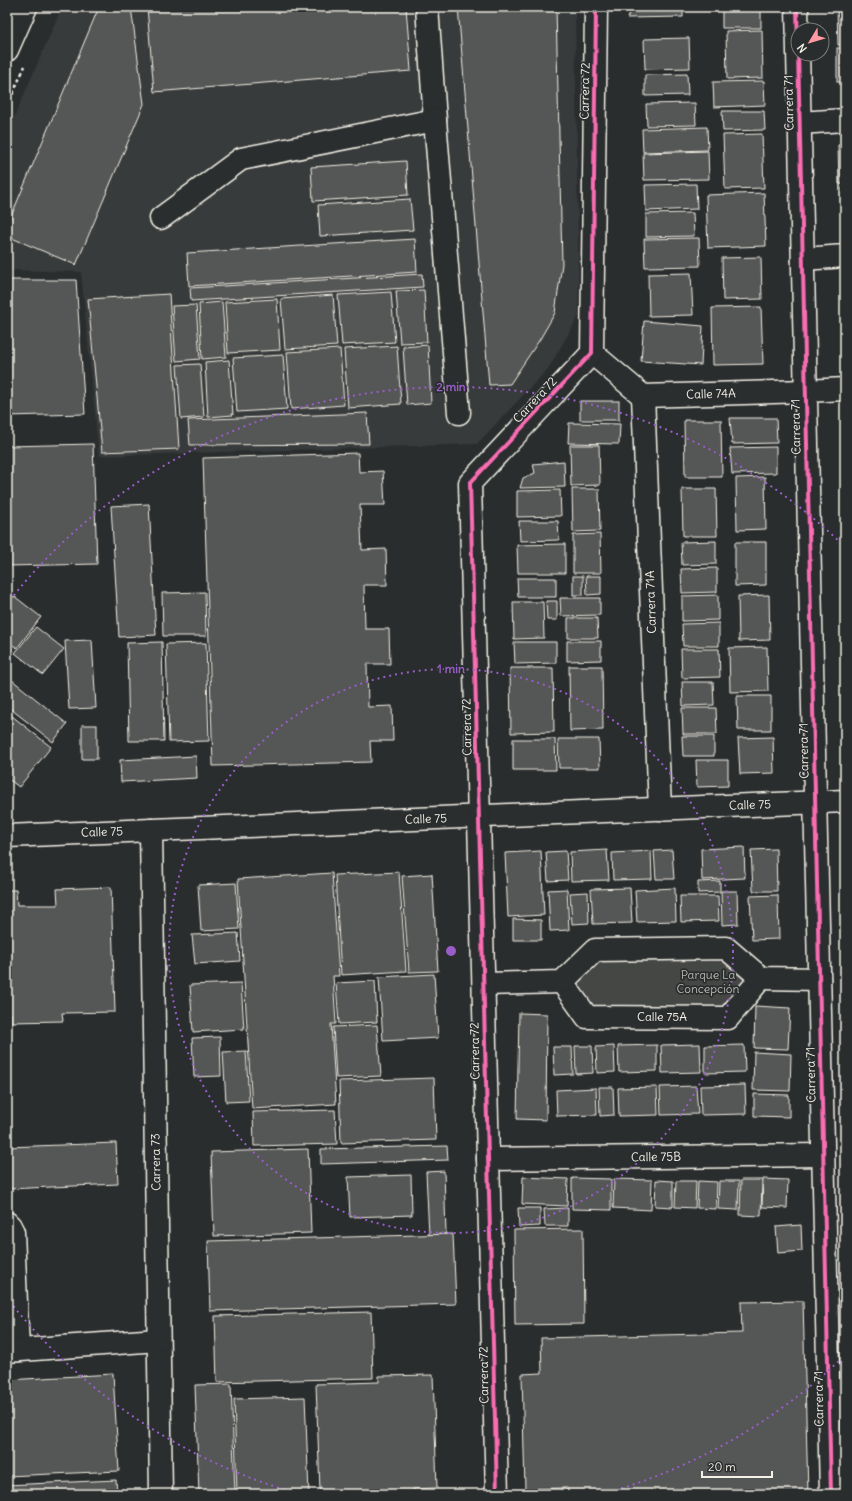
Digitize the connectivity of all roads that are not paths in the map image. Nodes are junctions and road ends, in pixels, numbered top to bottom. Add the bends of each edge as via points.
1 (26, 7) edge
2 (427, 7) edge
3 (596, 7) edge
4 (797, 7) edge
5 (7, 50) edge
6 (435, 120) junction
7 (845, 120) edge
8 (799, 123) junction
9 (161, 218) dead end
10 (845, 256) edge
11 (803, 259) junction
12 (592, 353) junction
13 (845, 389) edge
14 (806, 391) junction
15 (643, 396) junction
16 (459, 413) dead end
17 (815, 802) junction
18 (845, 802) edge
19 (660, 809) junction
20 (479, 816) junction
21 (150, 830) junction
22 (7, 836) edge
23 (761, 978) junction
24 (819, 979) junction
25 (562, 982) junction
26 (484, 984) junction
27 (823, 1155) junction
28 (488, 1159) junction
29 (7, 1223) edge
30 (158, 1340) junction
31 (13, 1350) edge
32 (161, 1494) edge
33 (497, 1494) edge
34 (831, 1494) edge

1 - 5 main road
2 - 6 main road
3 - 12 main road, Carrera 72
4 - 8 main road, Carrera 71
6 - 9 main road via 241,159
6 - 16 main road
7 - 8 main road
8 - 11 main road, Carrera 71
10 - 11 main road
11 - 14 main road, Carrera 71
12 - 15 main road
12 - 20 main road, Carrera 72 via 470,483
13 - 14 main road, Calle 74A
14 - 15 main road, Calle 74A
14 - 17 main road, Carrera 71
15 - 19 main road, Carrera 71A
17 - 18 main road, Calle 75
17 - 19 main road, Calle 75
17 - 24 main road, Carrera 71
19 - 20 main road, Calle 75
20 - 21 main road, Calle 75
20 - 26 main road, Carrera 72
21 - 22 main road, Calle 75
21 - 30 main road, Carrera 73
23 - 24 main road
23 - 25 main road via 726,948 595,950
23 - 25 main road, Calle 75A via 728,1018 587,1017
24 - 27 main road, Carrera 71
25 - 26 main road
26 - 28 main road, Carrera 72
27 - 28 main road, Calle 75B
27 - 34 main road, Carrera 71
28 - 33 main road, Carrera 72
29 - 31 main road via 13,1232
30 - 31 main road
30 - 32 main road, Carrera 73

